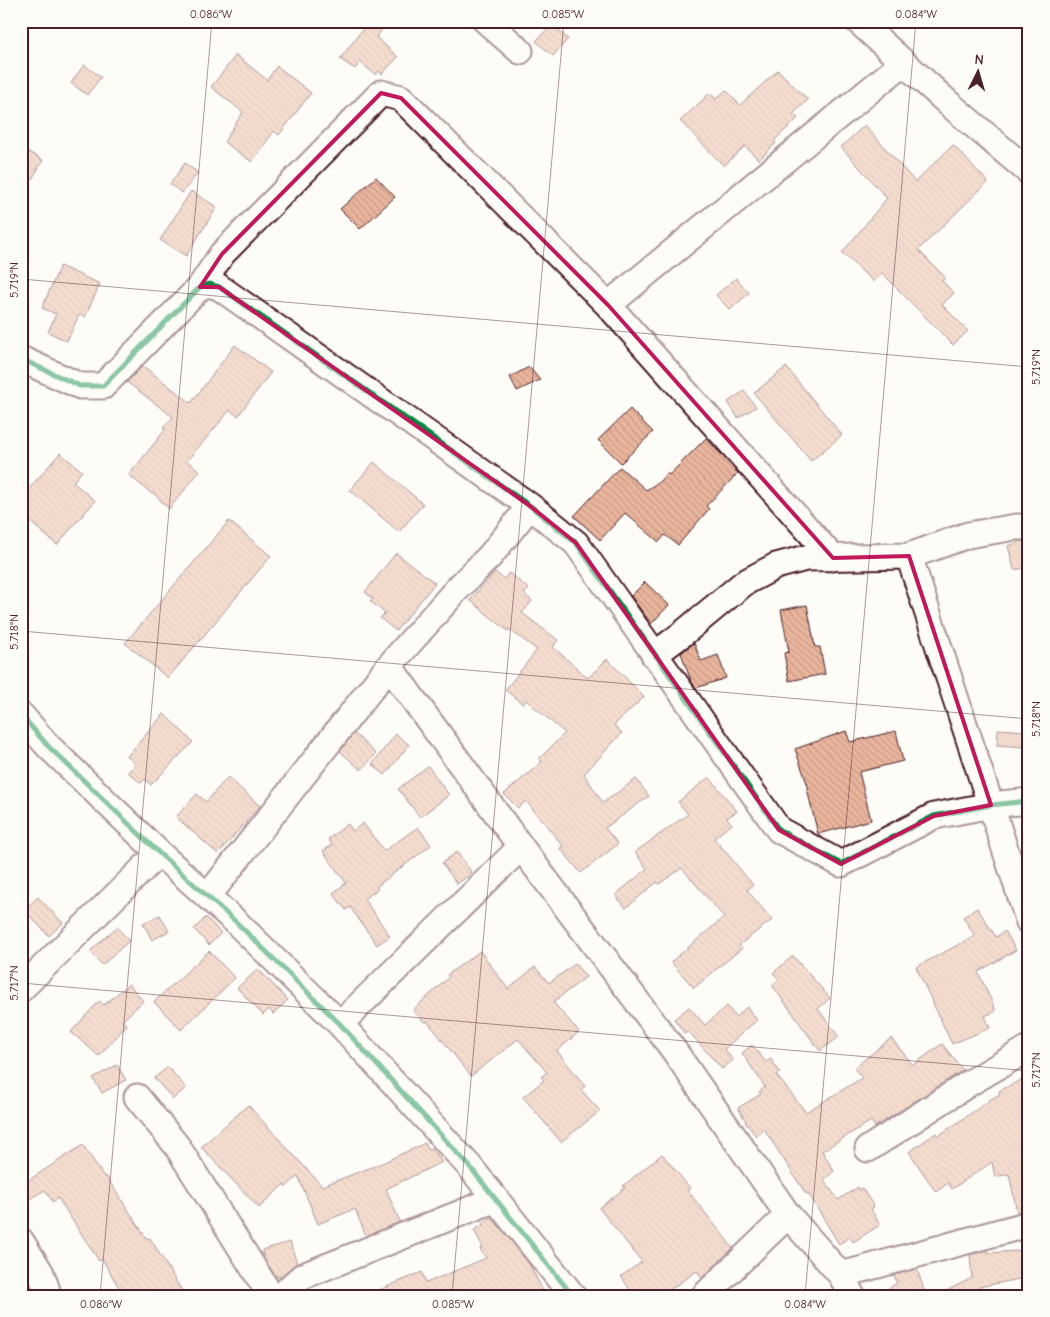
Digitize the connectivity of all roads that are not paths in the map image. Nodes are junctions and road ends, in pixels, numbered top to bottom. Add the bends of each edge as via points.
1 (486, 21) edge
2 (858, 21) edge
3 (520, 51) dead end
4 (904, 63) junction
5 (1029, 172) edge
6 (200, 287) junction
7 (608, 305) junction
8 (21, 359) edge
9 (530, 506) junction
10 (1029, 527) edge
11 (909, 556) junction
12 (833, 558) junction
13 (654, 655) junction
14 (389, 666) junction
15 (21, 714) edge
16 (1029, 801) edge
17 (991, 805) junction
18 (521, 847) junction
19 (159, 853) junction
20 (208, 896) junction
21 (1029, 922) edge
22 (21, 989) edge
23 (340, 1024) junction
24 (1029, 1048) edge
25 (137, 1097) dead end
26 (868, 1149) dead end
27 (496, 1199) junction
28 (788, 1215) junction
29 (1029, 1224) edge
30 (21, 1241) edge
31 (847, 1286) edge
32 (49, 1296) edge
33 (271, 1296) edge
34 (283, 1296) edge
35 (573, 1296) edge
36 (704, 1296) edge

1 - 3 street
2 - 4 street
4 - 5 street
4 - 7 street
6 - 7 street via 222,254 381,93 402,98
6 - 8 street via 103,386 80,386
6 - 9 street via 209,284 219,287
7 - 12 street
9 - 13 street via 576,543
9 - 14 street via 490,556
10 - 11 street via 968,535
11 - 12 street
11 - 17 street
12 - 13 street via 806,558 776,566 744,583
13 - 17 street via 779,830 842,864 934,816
14 - 18 street
14 - 20 street
15 - 19 street via 48,746
16 - 17 street
17 - 21 street
18 - 23 street
18 - 28 street via 673,1049
19 - 20 street
19 - 22 street
20 - 23 street
23 - 27 street
24 - 26 street
25 - 33 street via 177,1146
27 - 34 street via 303,1276
27 - 35 street
28 - 31 street
28 - 36 street
29 - 31 street
30 - 32 street via 42,1273

